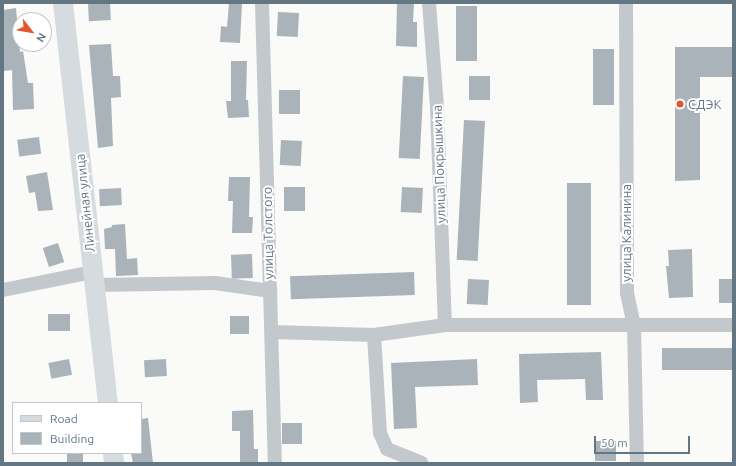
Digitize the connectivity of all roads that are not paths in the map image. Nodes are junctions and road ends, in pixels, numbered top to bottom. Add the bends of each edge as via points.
1 (63, 3) edge
2 (262, 3) edge
3 (429, 3) edge
4 (626, 3) edge
5 (94, 279) junction
6 (3, 290) edge
7 (270, 291) junction
8 (445, 325) junction
9 (634, 325) junction
10 (733, 325) edge
11 (272, 332) junction
12 (374, 335) junction
13 (108, 402) edge
14 (275, 463) edge
15 (421, 463) edge
16 (637, 463) edge

1 - 5 street, Линейная улица
2 - 7 street, улица Толстого
3 - 8 street, улица Покрышкина via 437,108
4 - 9 street, улица Калинина via 626,293
5 - 6 street
5 - 7 street via 215,283
5 - 13 street, Линейная улица
7 - 11 street, улица Толстого
8 - 9 street
8 - 12 street
9 - 10 street
9 - 16 street, улица Калинина
11 - 12 street
11 - 14 street, улица Толстого
12 - 15 street via 380,433 387,449

